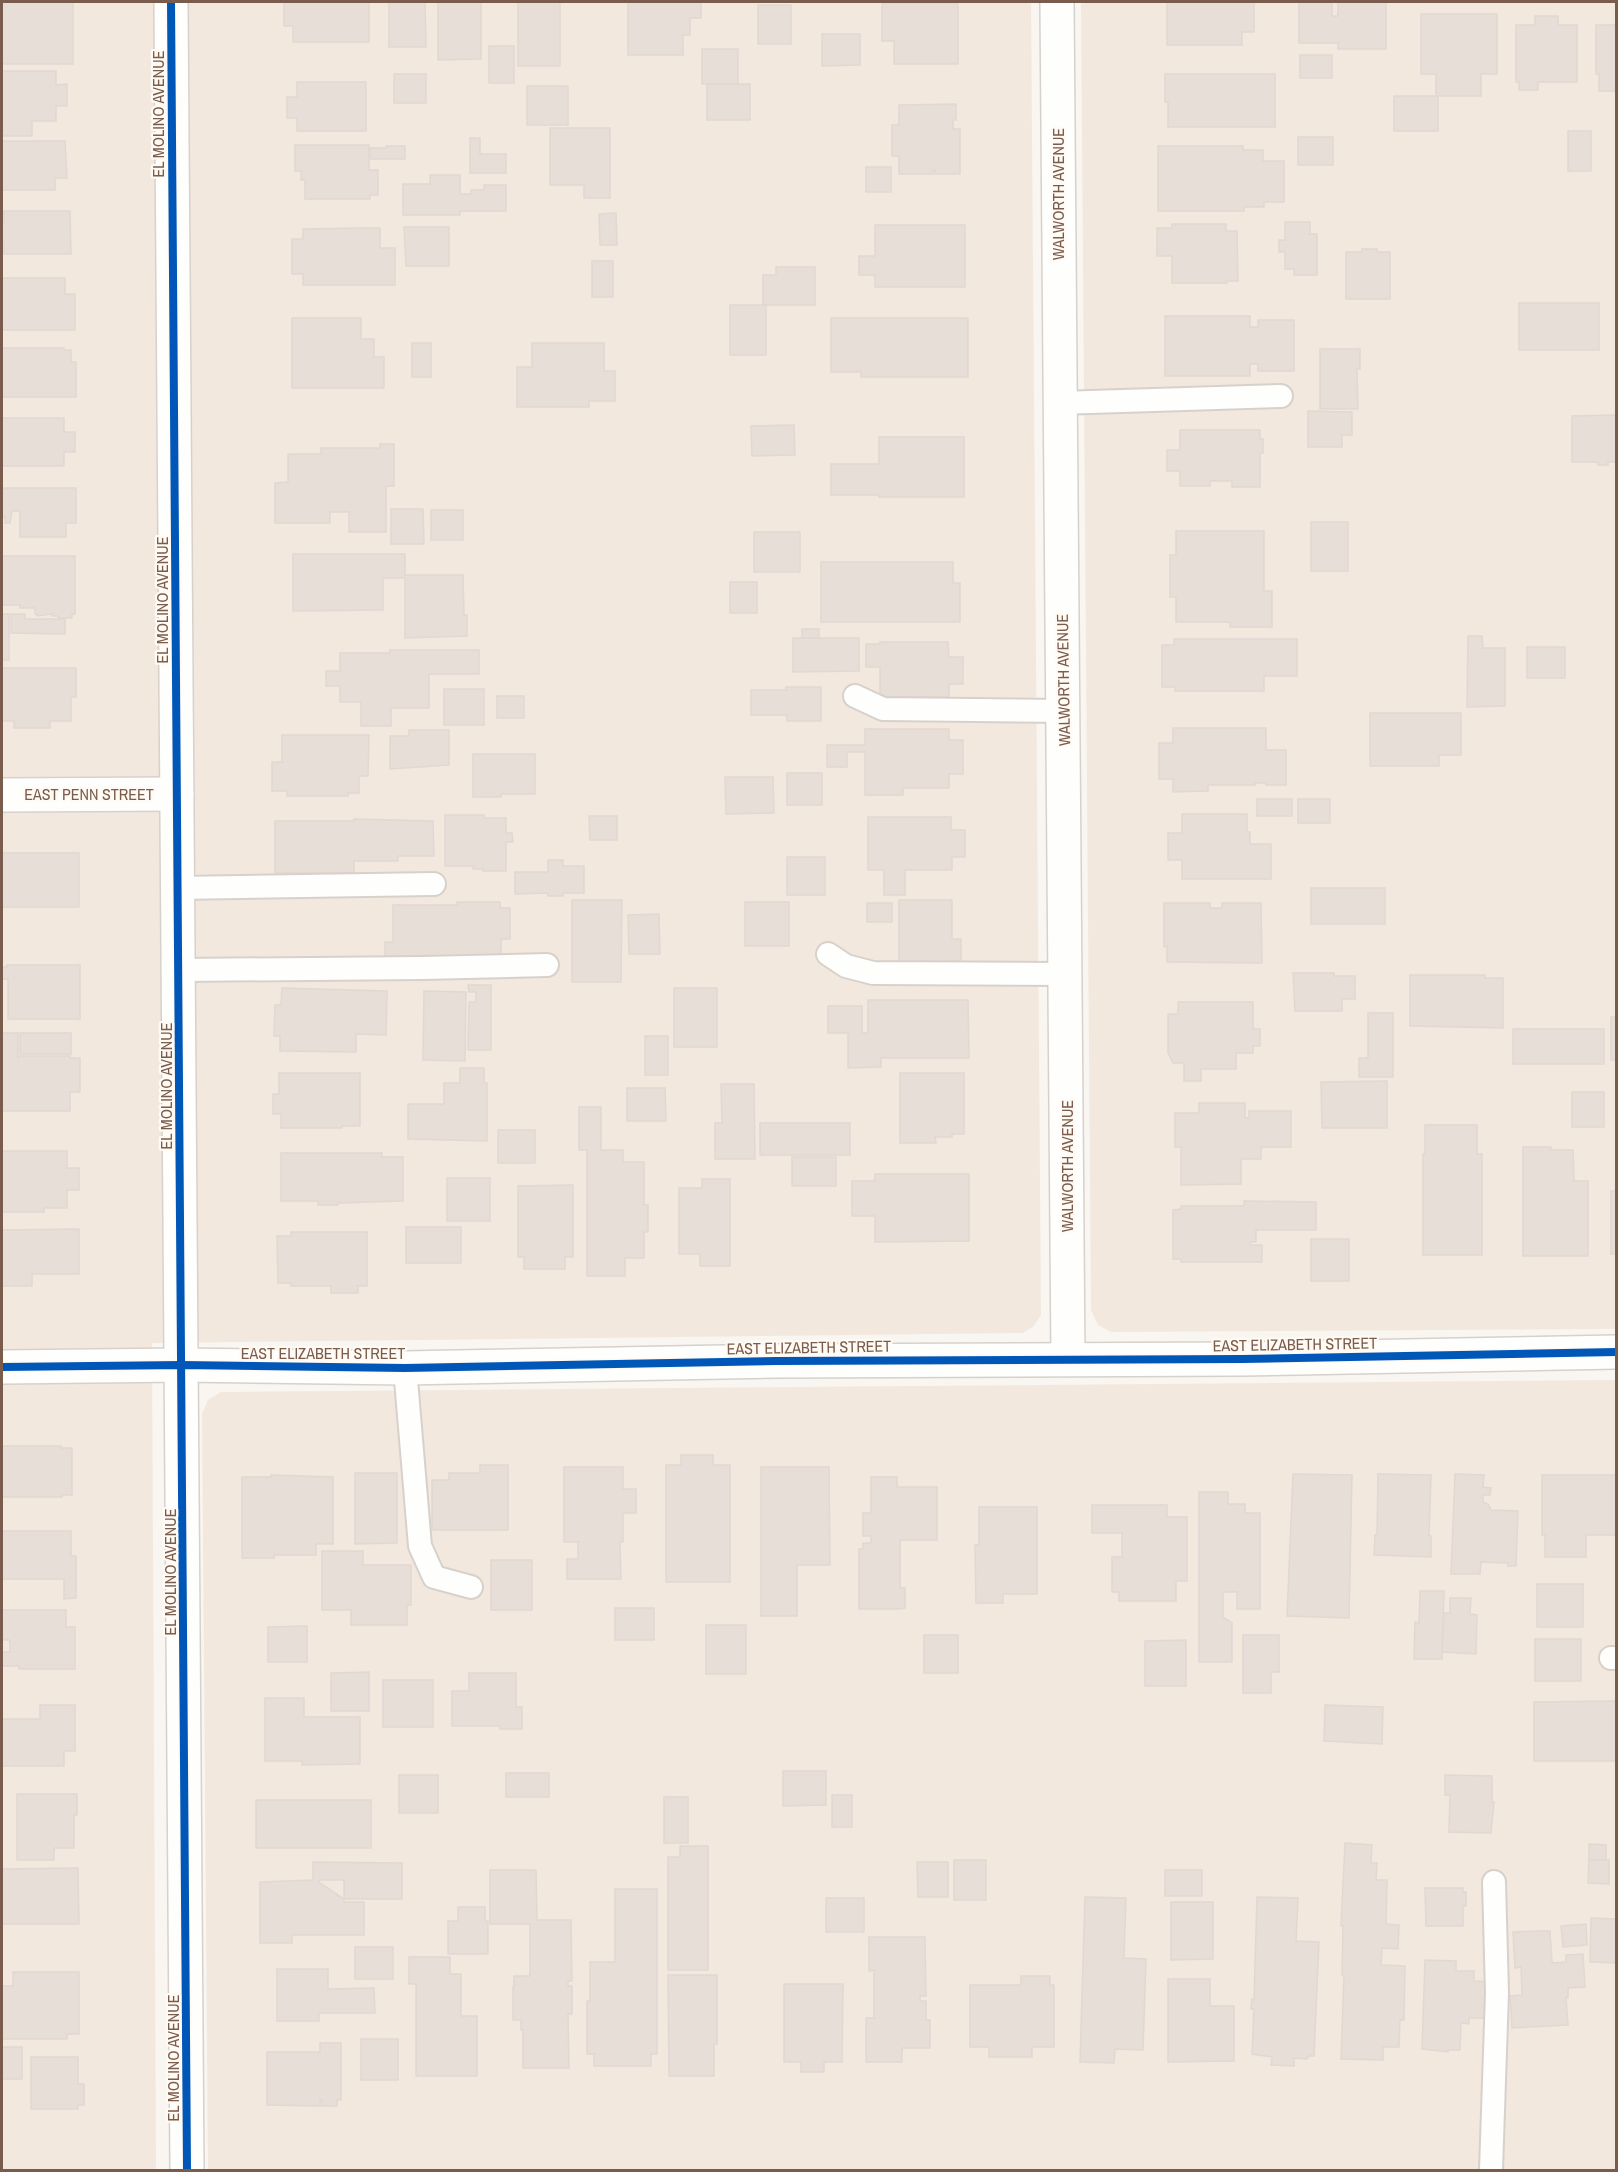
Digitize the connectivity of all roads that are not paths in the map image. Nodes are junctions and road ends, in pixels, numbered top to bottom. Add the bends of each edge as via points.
1 (171, 2) edge
2 (1057, 2) edge
3 (1281, 396) dead end
4 (1059, 403) junction
5 (855, 696) dead end
6 (1063, 711) junction
7 (177, 794) junction
8 (2, 795) edge
9 (434, 884) dead end
10 (178, 888) junction
11 (828, 954) dead end
12 (547, 964) dead end
13 (179, 970) junction
14 (1066, 974) junction
15 (1617, 1352) edge
16 (1068, 1359) junction
17 (182, 1365) junction
18 (2, 1367) edge
19 (405, 1368) junction
20 (471, 1587) dead end
21 (1494, 1882) dead end
22 (187, 2170) edge
23 (1491, 2170) edge

1 - 7 street, EL MOLINO AVENUE
2 - 4 street, WALWORTH AVENUE
3 - 4 lane
4 - 6 street, WALWORTH AVENUE
5 - 6 lane via 883,709
6 - 14 street, WALWORTH AVENUE
7 - 8 street, EAST PENN STREET
7 - 10 street, EL MOLINO AVENUE
9 - 10 lane
10 - 13 street, EL MOLINO AVENUE
11 - 14 lane via 846,966 873,973
12 - 13 lane
13 - 17 street, EL MOLINO AVENUE
14 - 16 street, WALWORTH AVENUE
15 - 16 street, EAST ELIZABETH STREET
16 - 19 street, EAST ELIZABETH STREET
17 - 18 street, EAST ELIZABETH STREET
17 - 19 street, EAST ELIZABETH STREET
17 - 22 street, EL MOLINO AVENUE
19 - 20 lane via 420,1546 434,1577
21 - 23 lane via 1497,1993

